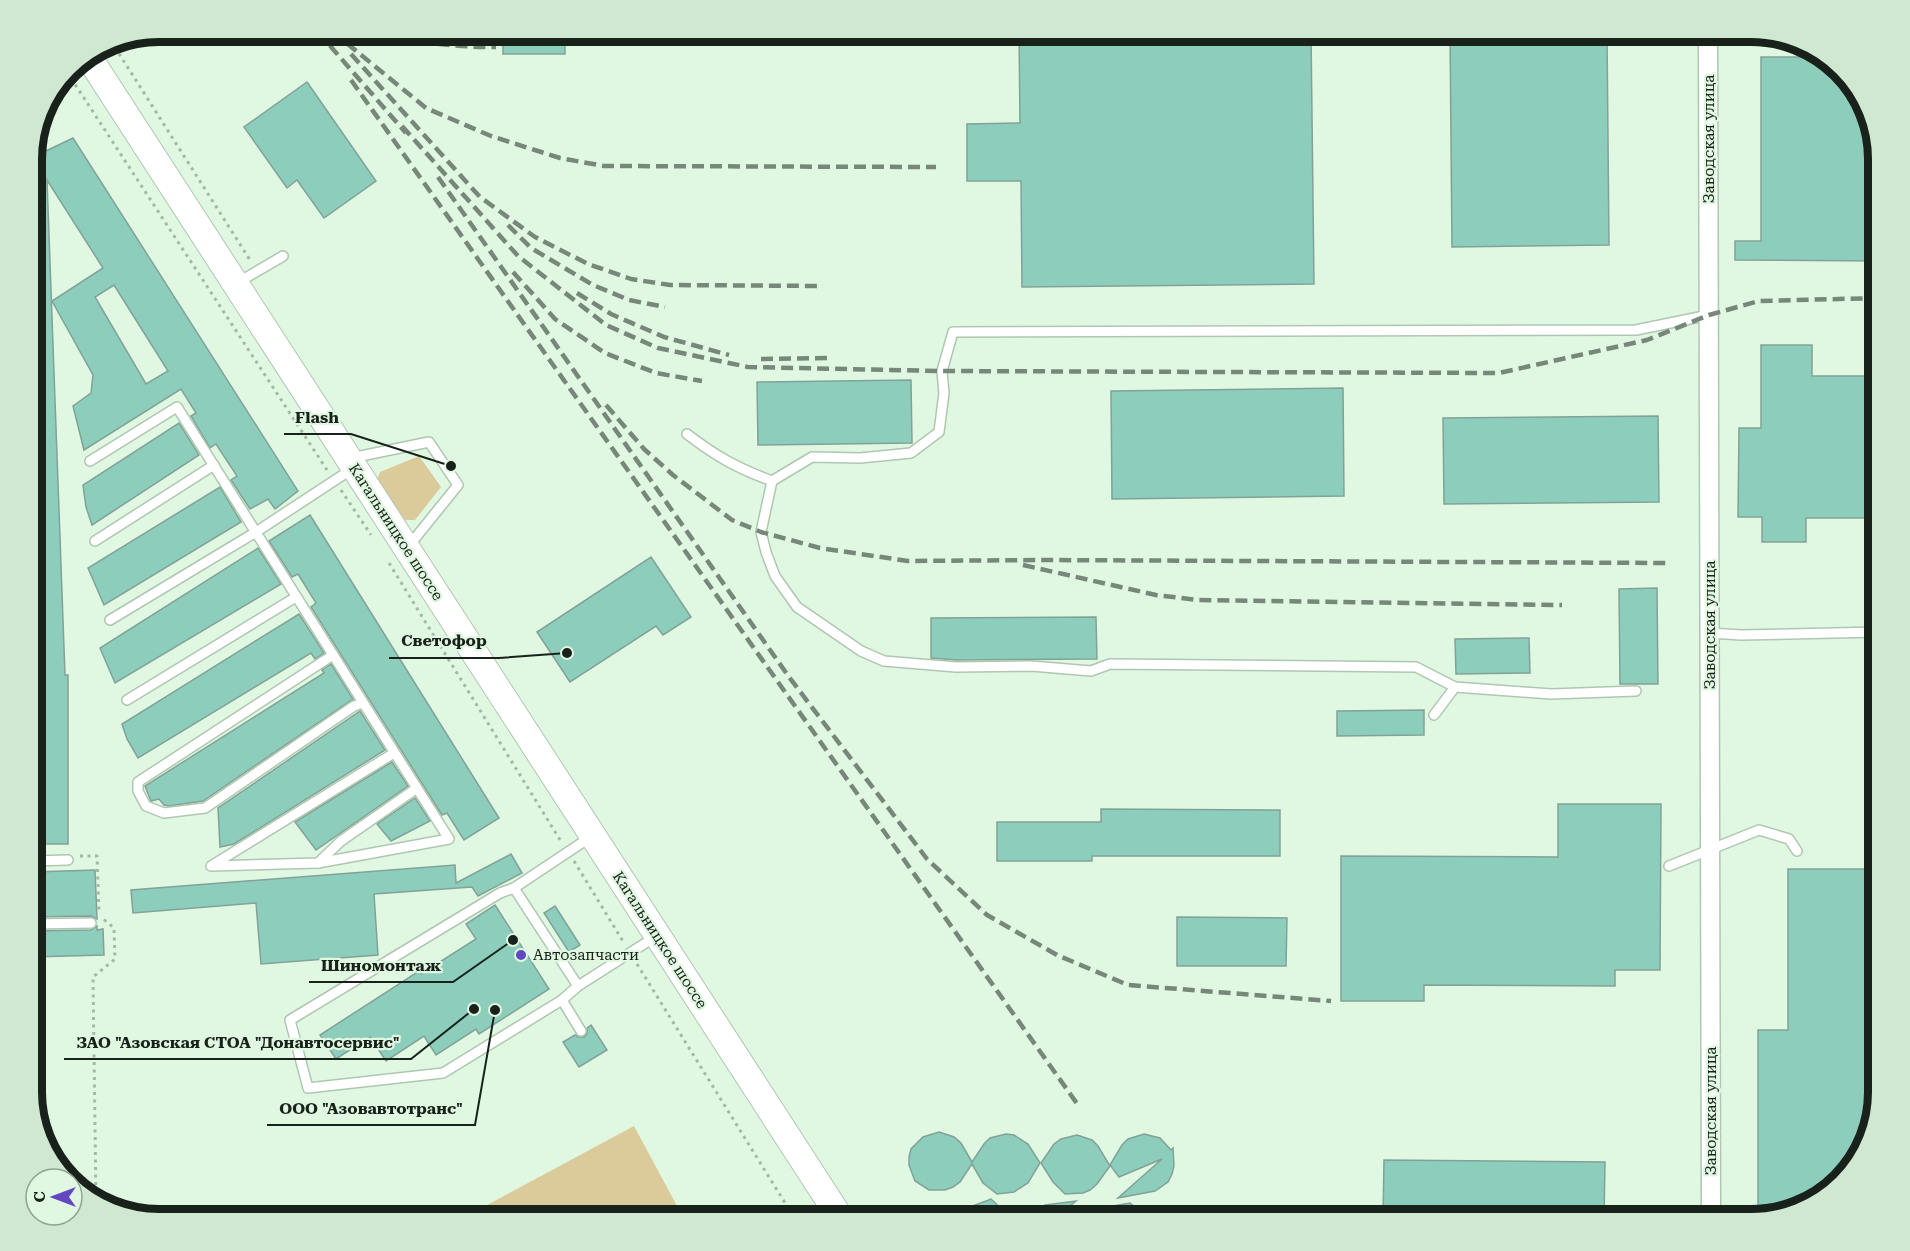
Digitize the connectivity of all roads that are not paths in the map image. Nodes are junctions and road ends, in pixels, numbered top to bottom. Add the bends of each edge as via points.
1 (1708, 42) edge
2 (93, 63) edge
3 (283, 256) dead end
4 (246, 278) junction
5 (1709, 315) junction
6 (687, 434) dead end
7 (90, 461) dead end
8 (214, 465) junction
9 (346, 469) junction
10 (772, 481) junction
11 (256, 532) junction
12 (95, 541) dead end
13 (397, 554) junction
14 (296, 597) junction
15 (110, 620) dead end
16 (1868, 632) edge
17 (1710, 633) junction
18 (333, 656) junction
19 (1455, 687) junction
20 (1636, 691) dead end
21 (127, 700) dead end
22 (363, 703) junction
23 (1434, 715) dead end
24 (394, 753) junction
25 (417, 788) junction
26 (592, 836) junction
27 (1710, 850) junction
28 (1797, 850) dead end
29 (68, 860) road end
30 (42, 861) edge
31 (318, 863) junction
32 (1669, 866) dead end
33 (514, 888) junction
34 (91, 923) dead end
35 (42, 924) edge
36 (657, 936) junction
37 (578, 986) junction
38 (562, 1000) junction
39 (581, 1031) dead end
40 (834, 1209) edge
41 (1711, 1209) edge

1 - 5 street, Заводская улица
2 - 4 main road, Кагальницкое шоссе
3 - 4 lane
4 - 9 main road, Кагальницкое шоссе
5 - 10 lane via 1636,330 953,332 942,371 944,393 939,432 912,453 860,458 812,456
5 - 17 street, Заводская улица
6 - 10 lane via 716,456
7 - 8 lane via 177,407
8 - 11 lane
8 - 12 lane
9 - 11 lane
9 - 13 main road, Кагальницкое шоссе
9 - 13 lane via 429,442 458,485
10 - 19 lane via 761,531 775,576 797,607 861,651 884,661 1091,671 1110,664 1416,667
11 - 14 lane
11 - 15 lane
13 - 26 main road, Кагальницкое шоссе
14 - 18 lane
14 - 21 lane
16 - 17 lane via 1741,636
17 - 27 street, Заводская улица
18 - 22 lane
18 - 22 lane via 138,782 146,806 164,813 205,808
19 - 20 lane via 1551,694
19 - 23 lane
22 - 24 lane
24 - 25 lane
24 - 31 lane via 212,866
25 - 31 lane via 341,841
25 - 31 lane via 448,839
26 - 33 lane
26 - 36 main road, Кагальницкое шоссе
27 - 28 lane via 1759,830 1789,839
27 - 32 lane
27 - 41 street, Заводская улица
29 - 30 lane
33 - 37 lane
33 - 38 lane via 290,1020 308,1088 444,1073
34 - 35 lane
36 - 37 lane
36 - 40 main road, Кагальницкое шоссе
37 - 38 lane
38 - 39 lane

